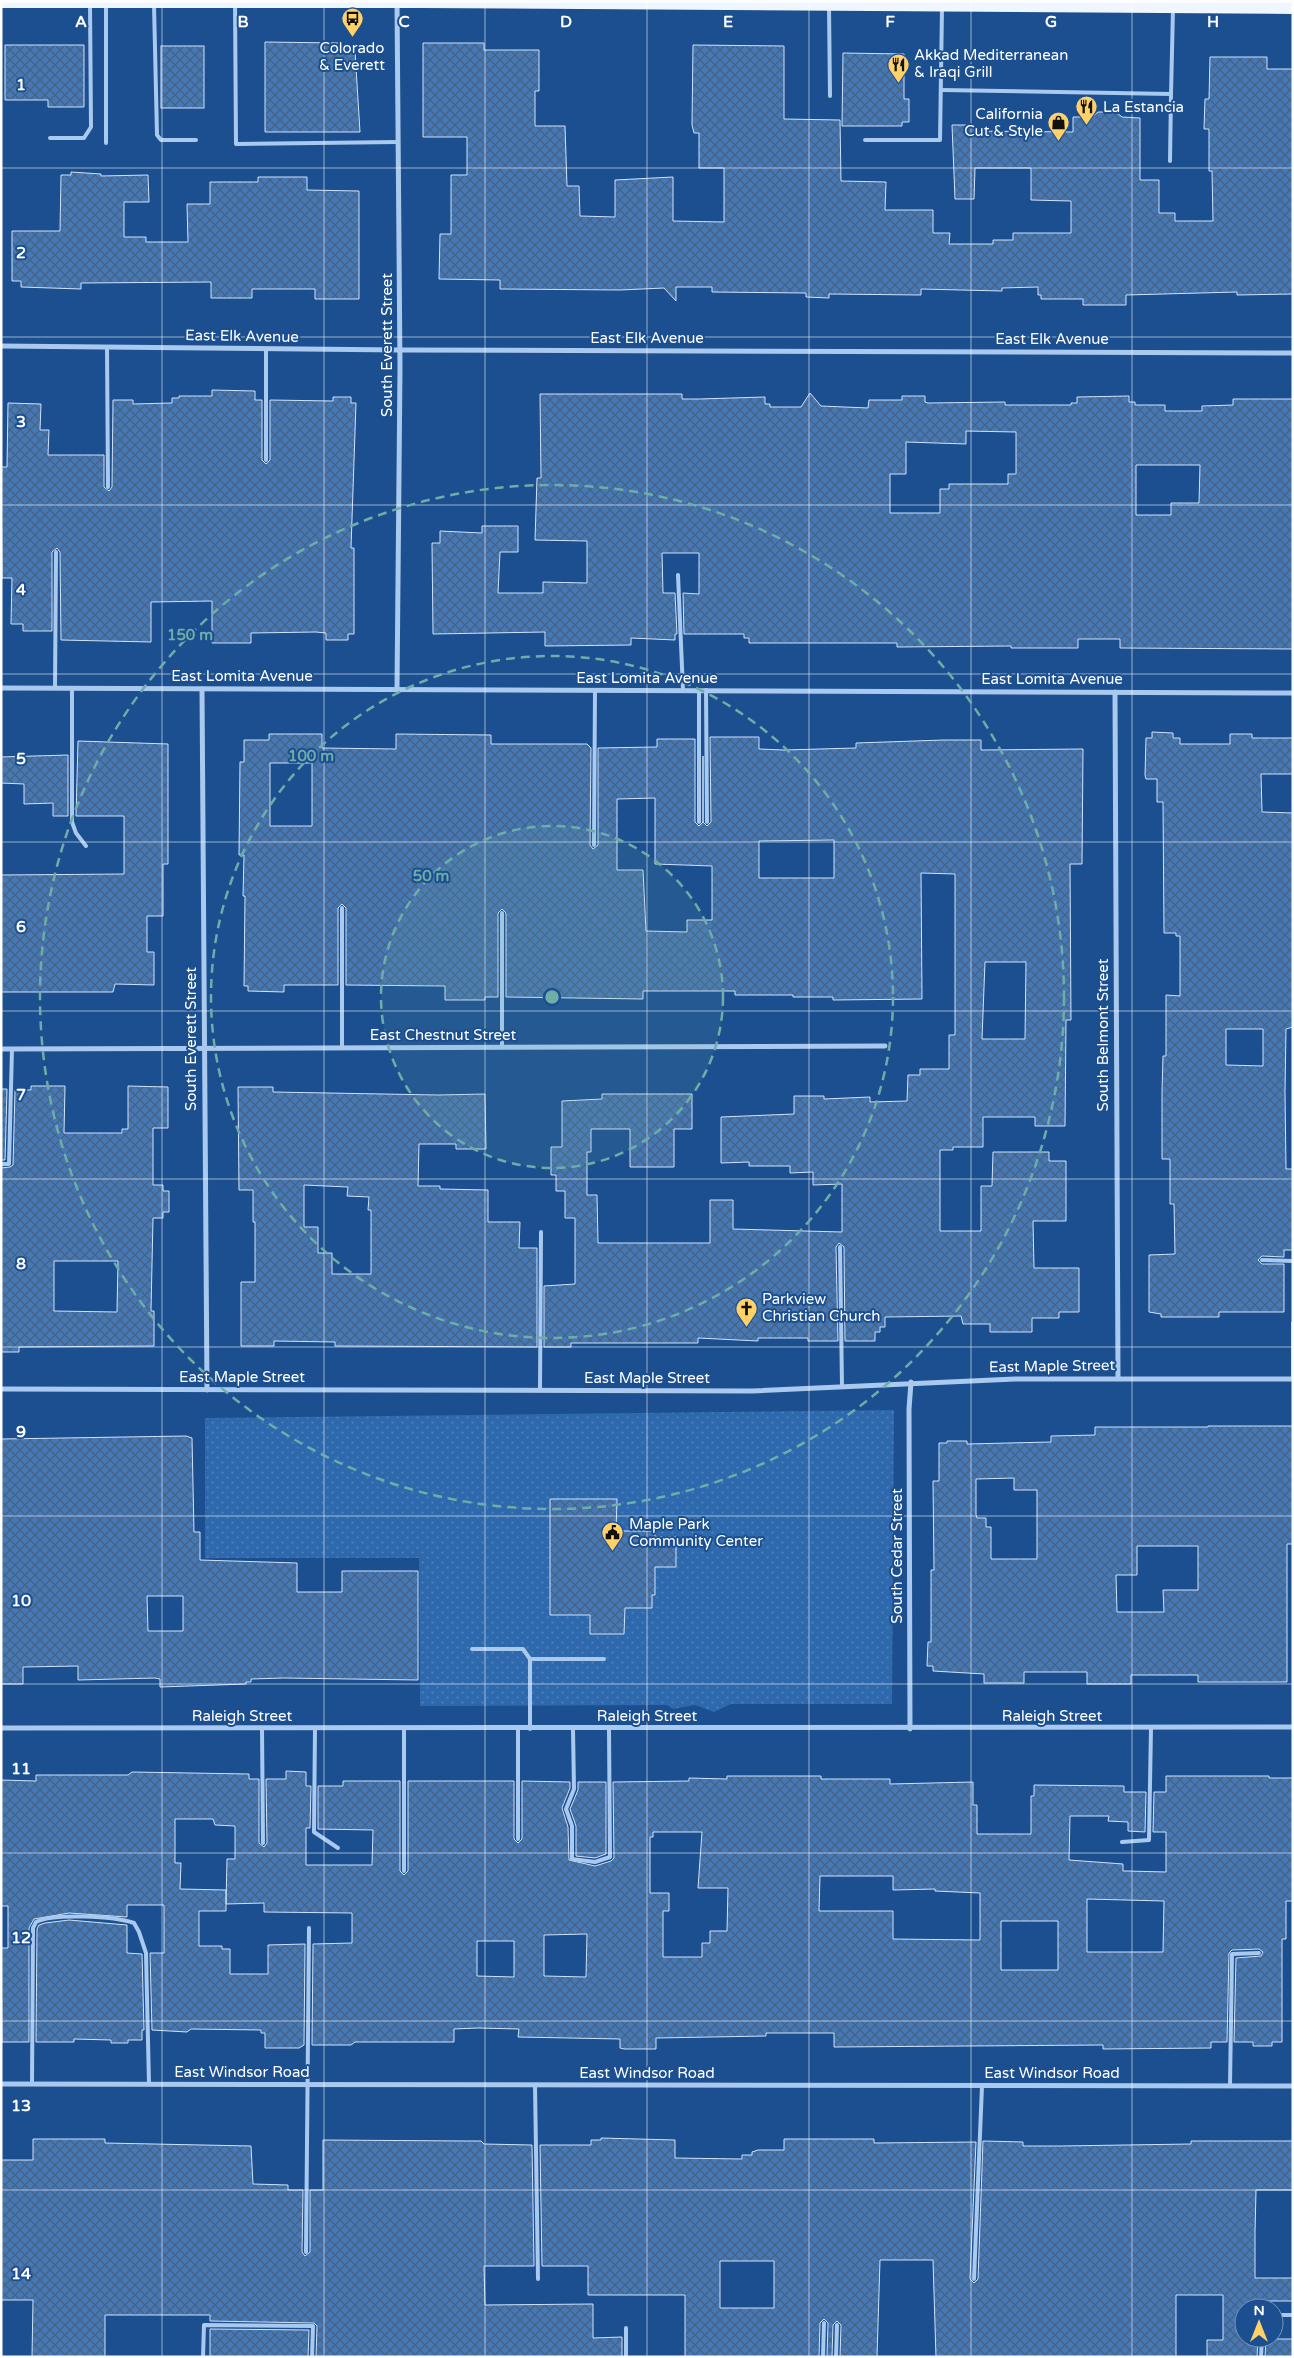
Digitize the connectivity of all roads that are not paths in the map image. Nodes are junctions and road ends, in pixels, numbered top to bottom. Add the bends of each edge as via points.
1 (1, 2) edge
2 (90, 2) edge
3 (106, 2) junction
4 (154, 2) junction
5 (235, 2) junction
6 (397, 2) edge
7 (495, 2) edge
8 (894, 3) edge
9 (829, 5) junction
10 (942, 6) junction
11 (1173, 8) junction
12 (1293, 8) edge
13 (941, 90) junction
14 (1171, 94) junction
15 (830, 96) dead end
16 (50, 138) dead end
17 (196, 140) dead end
18 (865, 140) dead end
19 (398, 142) junction
20 (106, 143) dead end
21 (1170, 161) dead end
22 (1, 346) edge
23 (107, 347) junction
24 (266, 349) junction
25 (400, 350) junction
26 (1293, 353) edge
27 (266, 460) dead end
28 (108, 487) dead end
29 (56, 552) dead end
30 (678, 575) dead end
31 (1, 688) edge
32 (56, 688) junction
33 (72, 688) junction
34 (202, 689) junction
35 (397, 689) junction
36 (595, 690) junction
37 (683, 690) junction
38 (698, 690) junction
39 (706, 690) junction
40 (1115, 692) junction
41 (1293, 693) edge
42 (700, 822) dead end
43 (707, 822) dead end
44 (594, 845) dead end
45 (86, 846) dead end
46 (342, 908) dead end
47 (502, 913) dead end
48 (885, 1046) dead end
49 (502, 1047) junction
50 (203, 1048) junction
51 (342, 1048) junction
52 (1, 1049) edge
53 (12, 1049) junction
54 (1, 1164) edge
55 (540, 1232) dead end
56 (840, 1247) dead end
57 (1262, 1260) dead end
58 (1293, 1261) edge
59 (1293, 1323) edge
60 (1118, 1377) junction
61 (1293, 1379) edge
62 (911, 1382) junction
63 (842, 1386) junction
64 (1, 1389) edge
65 (207, 1390) junction
66 (540, 1390) junction
67 (472, 1649) dead end
68 (604, 1659) dead end
69 (530, 1660) junction
70 (1293, 1727) edge
71 (1, 1728) edge
72 (262, 1728) junction
73 (316, 1728) junction
74 (404, 1728) junction
75 (1151, 1728) junction
76 (518, 1729) junction
77 (530, 1729) junction
78 (573, 1729) junction
79 (609, 1729) junction
80 (910, 1729) junction
81 (518, 1838) dead end
82 (1122, 1842) dead end
83 (263, 1843) dead end
84 (338, 1848) dead end
85 (404, 1872) dead end
86 (310, 1928) dead end
87 (1260, 1953) dead end
88 (1, 2084) edge
89 (32, 2084) junction
90 (149, 2084) junction
91 (309, 2084) junction
92 (536, 2085) junction
93 (982, 2086) junction
94 (1230, 2086) junction
95 (1293, 2086) edge
96 (306, 2252) dead end
97 (538, 2279) dead end
98 (974, 2279) dead end
99 (824, 2324) dead end
100 (837, 2325) dead end
101 (626, 2328) dead end
102 (203, 2357) edge
103 (312, 2357) edge
104 (626, 2357) edge
105 (823, 2357) edge
106 (836, 2357) edge

1 - 2 main road
2 - 3 main road
2 - 16 lane via 91,127 84,138
3 - 4 main road
3 - 20 lane
4 - 5 main road
4 - 17 lane via 156,135 161,140
5 - 6 main road
5 - 19 lane via 236,144
6 - 7 main road
6 - 19 street, South Everett Street
7 - 9 main road
8 - 9 main road
8 - 10 main road
9 - 15 lane
10 - 11 main road
10 - 13 lane
11 - 12 main road
11 - 14 lane
13 - 14 lane
13 - 18 lane via 940,140
14 - 21 lane
19 - 25 street, South Everett Street
22 - 23 street, East Elk Avenue
23 - 24 street, East Elk Avenue
23 - 28 lane
24 - 25 street, East Elk Avenue
24 - 27 lane
25 - 26 street, East Elk Avenue
25 - 35 street, South Everett Street
29 - 32 lane
30 - 37 lane
31 - 32 street, East Lomita Avenue
32 - 33 street, East Lomita Avenue
33 - 34 street, East Lomita Avenue
33 - 45 lane via 72,822 76,834
34 - 35 street, East Lomita Avenue
34 - 50 street, South Everett Street
35 - 36 street, East Lomita Avenue
36 - 37 street, East Lomita Avenue
36 - 44 lane
37 - 38 street, East Lomita Avenue
38 - 39 street, East Lomita Avenue
38 - 42 lane
39 - 40 street, East Lomita Avenue
39 - 43 lane
40 - 41 street, East Lomita Avenue
40 - 60 street, South Belmont Street
46 - 51 lane
47 - 49 lane
48 - 49 street, East Chestnut Street
49 - 51 street, East Chestnut Street
50 - 51 street, East Chestnut Street
50 - 53 street, East Chestnut Street
50 - 65 street, South Everett Street
52 - 53 street, East Chestnut Street
53 - 54 lane via 9,1164
55 - 66 lane
56 - 63 lane
57 - 58 lane
59 - 61 lane
60 - 61 street, East Maple Street
60 - 62 street, East Maple Street
62 - 63 street, East Maple Street
62 - 80 street, South Cedar Street
63 - 66 street, East Maple Street via 752,1391
64 - 65 street, East Maple Street
65 - 66 street, East Maple Street
67 - 69 lane via 523,1649
68 - 69 lane
69 - 77 lane
70 - 75 street, Raleigh Street
71 - 72 street, Raleigh Street
72 - 73 street, Raleigh Street
72 - 83 lane
73 - 74 street, Raleigh Street
73 - 84 lane via 314,1832
74 - 76 street, Raleigh Street
74 - 85 lane
75 - 80 street, Raleigh Street
75 - 82 lane via 1149,1840
76 - 77 street, Raleigh Street
76 - 81 lane
77 - 78 street, Raleigh Street
78 - 79 street, Raleigh Street
78 - 79 lane via 574,1789 566,1809 572,1826 572,1859 595,1862 610,1857
79 - 80 street, Raleigh Street
86 - 91 lane
87 - 94 lane via 1232,1954
88 - 89 street, East Windsor Road
89 - 90 street, East Windsor Road
89 - 90 lane via 33,1928 36,1922 46,1918 107,1917 134,1923 146,1953
90 - 91 street, East Windsor Road
91 - 92 street, East Windsor Road
91 - 96 lane
92 - 93 street, East Windsor Road
92 - 97 lane
93 - 94 street, East Windsor Road
93 - 98 lane
94 - 95 street, East Windsor Road
99 - 105 lane
100 - 106 lane
101 - 104 lane
102 - 103 lane via 204,2325 313,2326

